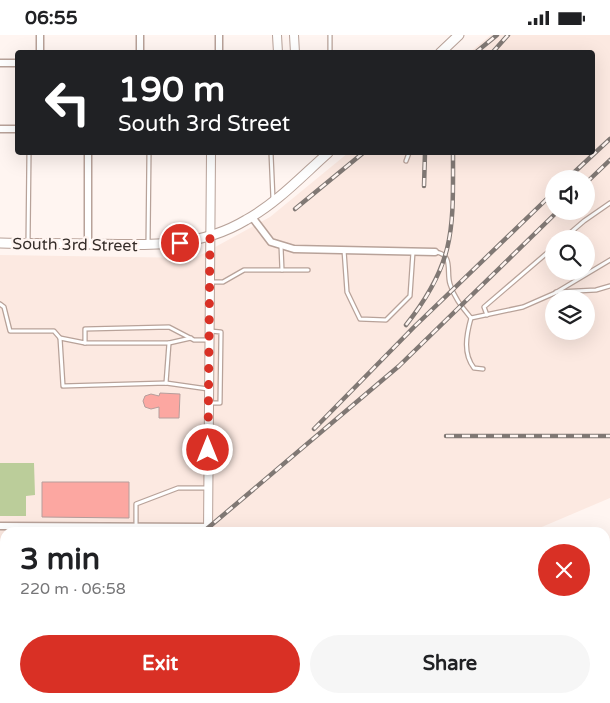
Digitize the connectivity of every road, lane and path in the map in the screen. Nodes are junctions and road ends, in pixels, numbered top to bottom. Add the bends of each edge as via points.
1 (40, 35) edge
2 (140, 35) edge
3 (219, 35) edge
4 (277, 35) edge
5 (294, 35) edge
6 (330, 35) edge
7 (459, 35) edge
8 (449, 40) edge
9 (40, 50) edge
10 (140, 50) edge
11 (220, 50) edge
12 (278, 50) edge
13 (295, 50) edge
14 (330, 50) edge
15 (0, 63) edge
16 (15, 63) edge
17 (0, 129) edge
18 (15, 129) edge
19 (29, 155) edge
20 (88, 155) edge
21 (149, 155) edge
22 (211, 155) edge
23 (271, 155) edge
24 (326, 155) edge
25 (408, 155) edge
26 (406, 161) dead end
27 (273, 201) junction
28 (610, 203) edge
29 (252, 217) junction
30 (574, 230) edge
31 (210, 237) junction
32 (0, 243) edge
33 (28, 243) junction
34 (88, 244) junction
35 (148, 245) junction
36 (281, 246) junction
37 (344, 250) junction
38 (413, 251) junction
39 (435, 252) joint
40 (545, 255) edge
41 (610, 260) edge
42 (308, 269) dead end
43 (282, 270) junction
44 (210, 282) junction
45 (610, 286) edge
46 (560, 290) edge
47 (595, 290) edge
48 (545, 297) edge
49 (0, 305) edge
50 (487, 315) junction
51 (471, 319) junction
52 (209, 336) junction
53 (60, 338) junction
54 (190, 338) junction
55 (85, 343) junction
56 (169, 343) junction
57 (484, 369) dead end
58 (166, 383) junction
59 (220, 383) junction
60 (209, 386) junction
61 (208, 403) junction
62 (208, 487) junction
63 (0, 526) edge
64 (136, 527) joint
65 (208, 527) edge

1 - 9 street
2 - 10 street
3 - 11 street
4 - 12 street
5 - 13 street
6 - 14 lane
7 - 8 main road
15 - 16 street
17 - 18 street
19 - 33 lane
20 - 34 street
21 - 35 lane
22 - 31 street
23 - 27 lane
24 - 27 main road, South 3rd Street
25 - 26 lane
27 - 29 main road, South 3rd Street
28 - 30 lane
29 - 31 main road, South 3rd Street
29 - 36 street via 266,237
31 - 35 main road, South 3rd Street via 191,242
31 - 44 street
32 - 33 main road, South 3rd Street
33 - 34 main road, South 3rd Street
34 - 35 main road, South 3rd Street
36 - 37 street
36 - 43 lane
37 - 38 street
37 - 38 lane via 347,292 360,319 386,320 410,296
38 - 39 street
39 - 51 lane via 446,257 449,283
40 - 50 lane via 484,307
41 - 46 lane
42 - 43 lane
43 - 44 lane via 244,270 222,282
44 - 52 street
45 - 47 lane
48 - 50 lane via 523,307
49 - 53 lane via 4,307 10,331 54,331
50 - 51 lane
51 - 57 lane via 467,359 474,368
52 - 54 lane
52 - 59 lane via 221,332
52 - 60 street
53 - 55 lane
53 - 58 lane via 63,385
54 - 55 lane via 169,327 84,329
54 - 56 lane
55 - 56 lane
56 - 58 lane
58 - 60 lane
59 - 60 lane
59 - 61 lane via 220,403
60 - 61 street
61 - 62 street
62 - 64 lane via 178,488 136,504
62 - 65 street
63 - 64 street

